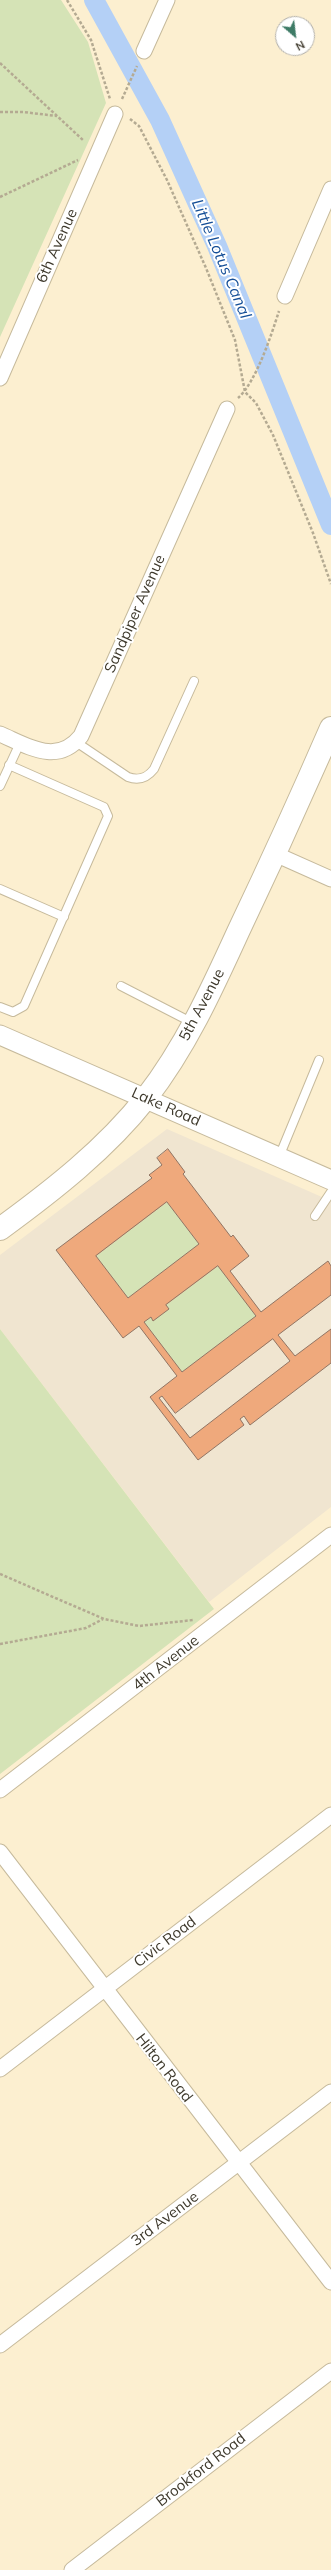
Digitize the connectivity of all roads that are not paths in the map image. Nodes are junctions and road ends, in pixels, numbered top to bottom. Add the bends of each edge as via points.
1 (167, 0) edge
2 (144, 51) road end
3 (115, 114) road end
4 (331, 189) edge
5 (284, 296) dead end
6 (0, 378) edge
7 (227, 409) dead end
8 (194, 681) dead end
9 (331, 728) edge
10 (0, 734) edge
11 (76, 742) junction
12 (20, 743) junction
13 (9, 766) junction
14 (0, 786) edge
15 (275, 854) junction
16 (331, 879) edge
17 (0, 888) edge
18 (64, 917) junction
19 (121, 986) dead end
20 (0, 1007) edge
21 (193, 1023) junction
22 (0, 1035) edge
23 (319, 1060) dead end
24 (146, 1098) junction
25 (278, 1157) junction
26 (331, 1180) edge
27 (331, 1192) edge
28 (315, 1216) dead end
29 (0, 1229) edge
30 (331, 1535) edge
31 (0, 1790) edge
32 (331, 1815) edge
33 (0, 1852) edge
34 (104, 1989) junction
35 (0, 2069) edge
36 (331, 2092) edge
37 (238, 2163) junction
38 (331, 2282) edge
39 (0, 2345) edge
40 (331, 2370) edge
41 (72, 2570) edge

1 - 2 street
3 - 6 street, 6th Avenue
4 - 5 street
7 - 11 street, Sandpiper Avenue via 81,736
8 - 11 lane via 154,769 145,777 128,777
9 - 15 main road, 5th Avenue
10 - 12 street
11 - 12 street via 65,750 48,753
12 - 13 lane
13 - 14 lane
13 - 18 lane via 104,807 107,811 107,821
15 - 16 street
15 - 21 main road, 5th Avenue
17 - 18 lane
18 - 20 lane via 24,1006 13,1012
19 - 21 lane
21 - 24 main road, 5th Avenue
22 - 24 street, Lake Road
23 - 25 lane
24 - 25 street, Lake Road
24 - 29 main road, 5th Avenue via 130,1118 80,1165
25 - 26 street, Lake Road
27 - 28 lane
30 - 31 street, 4th Avenue
32 - 34 street, Civic Road
33 - 34 street, Hilton Road
34 - 35 street, Civic Road
34 - 37 street, Hilton Road
36 - 37 street, 3rd Avenue
37 - 38 street, Hilton Road
37 - 39 street, 3rd Avenue
40 - 41 street, Brookford Road

